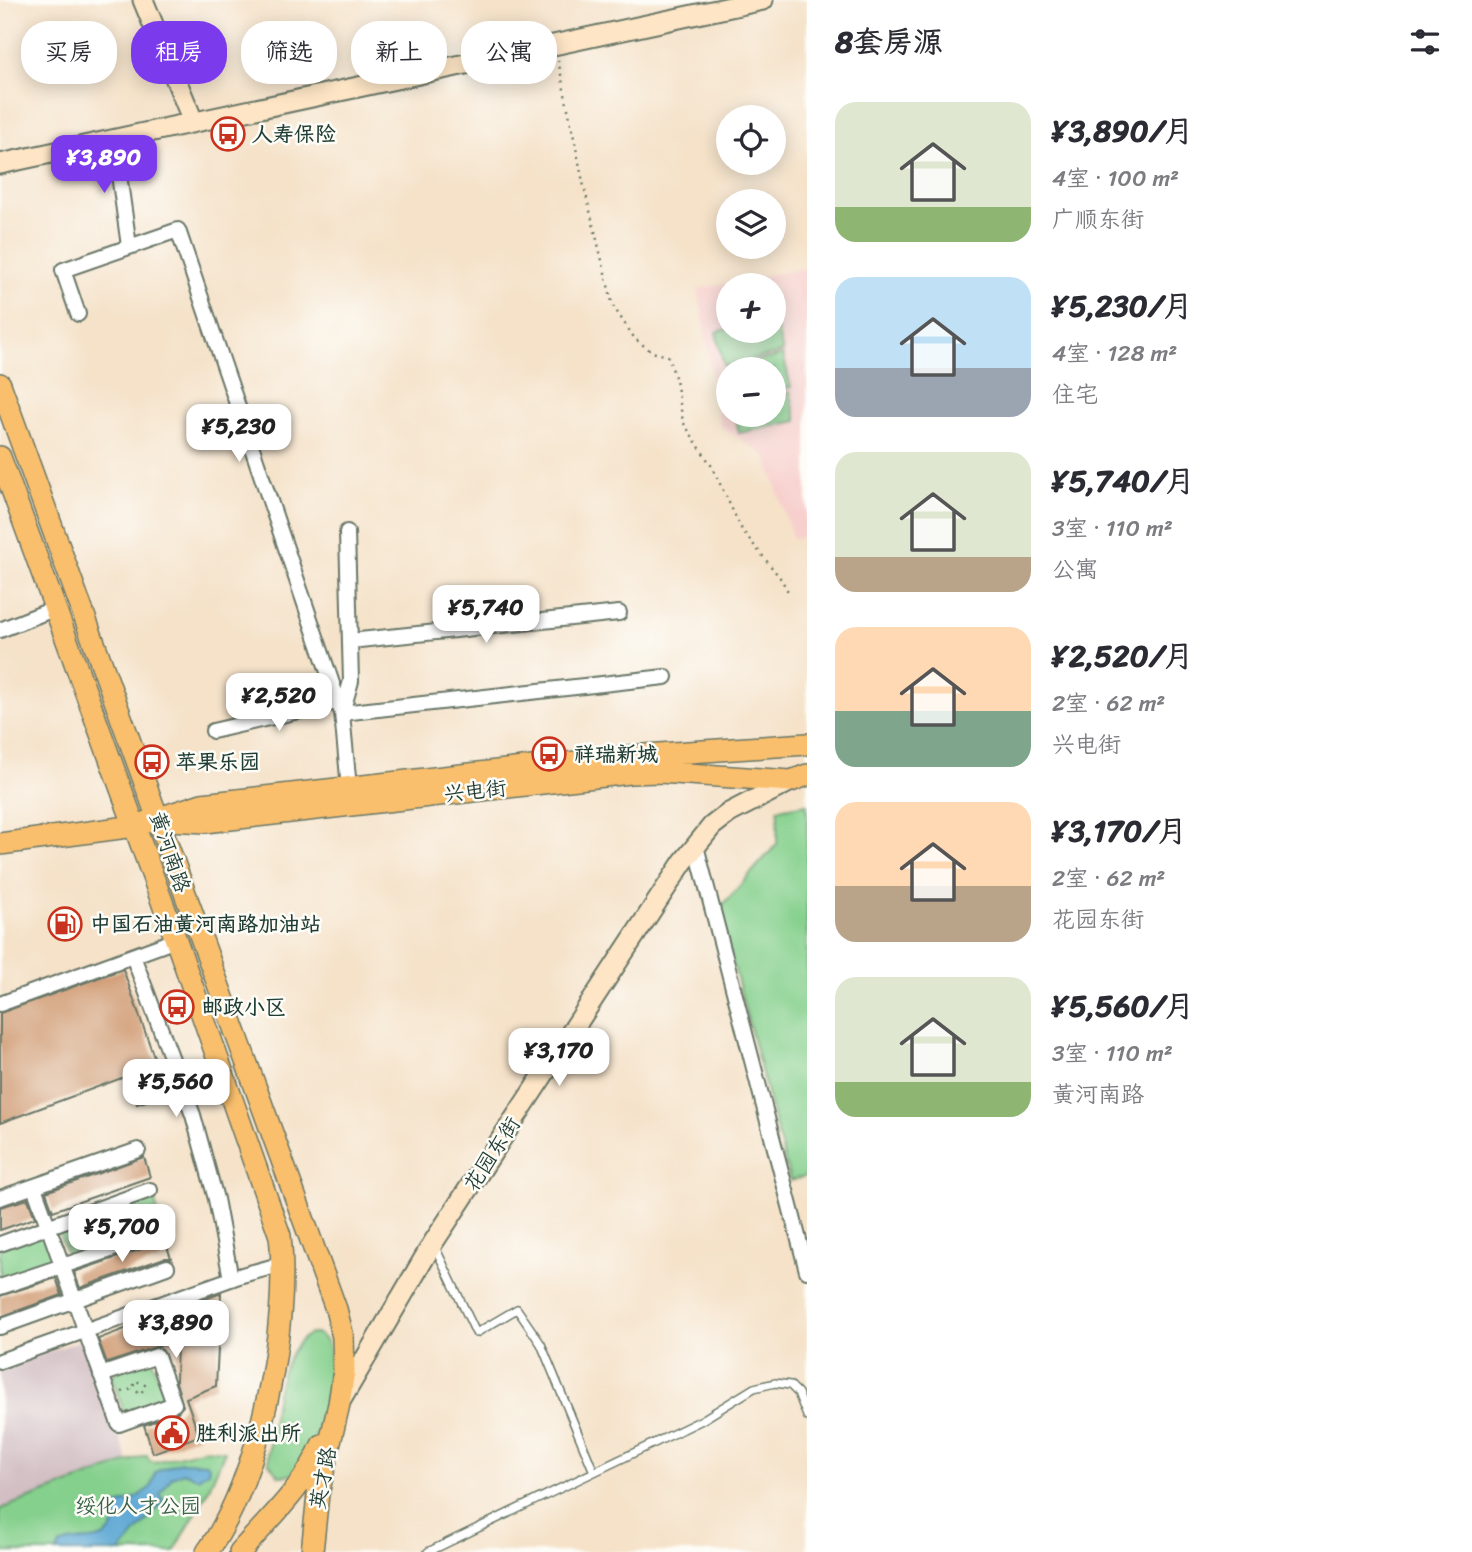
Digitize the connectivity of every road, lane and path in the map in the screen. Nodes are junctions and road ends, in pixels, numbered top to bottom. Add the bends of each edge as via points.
1 (143, 0) edge
2 (763, 0) edge
3 (557, 44) edge
4 (557, 55) edge
5 (461, 64) edge
6 (193, 121) junction
7 (114, 139) junction
8 (30, 158) junction
9 (0, 164) edge
10 (0, 173) edge
11 (129, 246) junction
12 (78, 314) dead end
13 (0, 384) edge
14 (0, 457) edge
15 (347, 531) dead end
16 (790, 595) dead end
17 (56, 608) junction
18 (619, 613) dead end
19 (0, 630) edge
20 (350, 641) junction
21 (665, 677) dead end
22 (339, 707) junction
23 (212, 731) dead end
24 (807, 744) edge
25 (799, 778) edge
26 (351, 796) junction
27 (159, 820) junction
28 (135, 826) junction
29 (2, 845) edge
30 (696, 846) junction
31 (198, 933) junction
32 (176, 940) junction
33 (133, 956) junction
34 (0, 1004) edge
35 (138, 1150) dead end
36 (34, 1187) junction
37 (150, 1189) dead end
38 (0, 1198) edge
39 (48, 1226) junction
40 (161, 1233) dead end
41 (433, 1243) junction
42 (0, 1244) edge
43 (283, 1264) junction
44 (62, 1266) junction
45 (167, 1267) dead end
46 (807, 1271) edge
47 (231, 1279) junction
48 (0, 1287) edge
49 (75, 1300) junction
50 (0, 1327) edge
51 (86, 1331) junction
52 (0, 1362) edge
53 (101, 1376) junction
54 (132, 1389) dead end
55 (109, 1397) junction
56 (339, 1404) junction
57 (807, 1416) edge
58 (594, 1472) junction
59 (207, 1552) edge
60 (240, 1552) edge
61 (312, 1552) edge
62 (428, 1552) edge

1 - 6 main road
2 - 3 main road
4 - 16 path via 612,306 635,339 652,352 668,356 683,422 711,465 741,530
5 - 6 main road
6 - 7 main road
7 - 8 main road
7 - 11 street
8 - 9 main road
8 - 10 main road
11 - 12 street via 63,270
11 - 22 street via 178,230
13 - 27 main road, 黄河南路
14 - 17 main road, 黄河南路
15 - 20 street
17 - 19 street
17 - 28 main road, 黄河南路
18 - 20 street
20 - 22 street via 351,681
21 - 22 street
22 - 23 street
22 - 26 street
24 - 26 main road, 兴电街 via 630,756
25 - 26 main road, 兴电街 via 630,773
25 - 30 main road, 花园东街 via 729,813
26 - 27 main road, 兴电街 via 202,804
27 - 28 main road, 兴电街
27 - 31 main road, 黄河南路
28 - 29 main road, 兴电街
28 - 32 main road, 黄河南路
30 - 41 main road, 花园东街
30 - 46 street
31 - 32 main road
31 - 56 main road, 黄河南路 via 336,1309 343,1337
32 - 33 street
32 - 43 main road, 黄河南路 via 280,1236
33 - 34 street
33 - 47 street via 193,1115
35 - 36 street
36 - 38 street
36 - 39 street
37 - 39 street
39 - 42 street
39 - 44 street
40 - 44 street
41 - 56 main road, 花园东街
41 - 58 lane via 476,1333 517,1309 541,1344
43 - 47 street
43 - 59 main road, 黄河南路 via 269,1393 250,1461
44 - 48 street
44 - 49 street
45 - 49 street
47 - 51 street
49 - 50 street
49 - 51 street
51 - 52 street
51 - 53 street
53 - 55 street
53 - 55 street via 157,1356 174,1404 119,1424
54 - 55 path
56 - 60 main road via 299,1485
56 - 61 main road, 英才路 via 318,1494
57 - 58 lane via 795,1388 767,1384
58 - 62 lane

